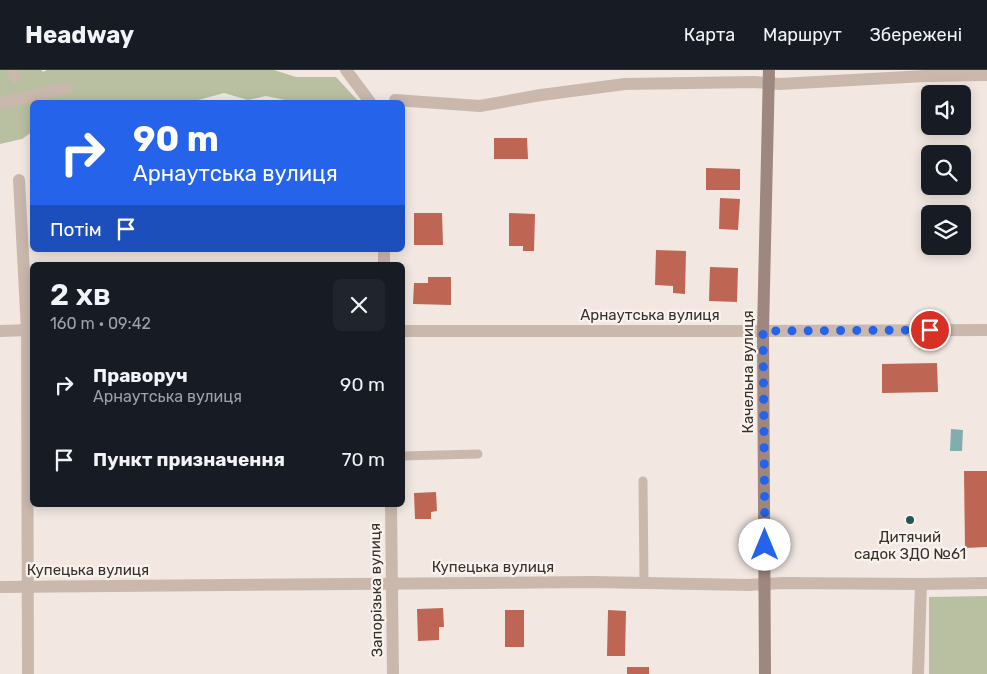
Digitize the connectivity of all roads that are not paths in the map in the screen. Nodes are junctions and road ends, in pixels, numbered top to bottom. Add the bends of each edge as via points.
1 (346, 70) edge
2 (987, 75) edge
3 (769, 76) edge
4 (66, 88) dead end
5 (368, 100) edge
6 (405, 102) edge
7 (0, 103) edge
8 (20, 180) dead end
9 (30, 330) edge
10 (405, 330) edge
11 (987, 330) edge
12 (0, 331) edge
13 (763, 331) junction
14 (478, 454) dead end
15 (405, 456) edge
16 (643, 480) dead end
17 (391, 507) edge
18 (644, 583) junction
19 (987, 583) edge
20 (392, 584) junction
21 (765, 584) junction
22 (920, 584) junction
23 (0, 587) edge
24 (28, 587) junction
25 (28, 674) edge
26 (393, 674) edge
27 (766, 674) edge
28 (918, 674) edge

1 - 5 street
2 - 3 street
3 - 6 street via 625,84 480,106
3 - 13 street, Качельна вулиця
4 - 7 street
8 - 9 street
9 - 12 street
9 - 24 street
10 - 13 street, Арнаутська вулиця
11 - 13 street, Арнаутська вулиця
13 - 21 street, Качельна вулиця
14 - 15 lane
16 - 18 lane
17 - 20 street, Запорізька вулиця
18 - 20 street, Купецька вулиця
18 - 21 street, Купецька вулиця
19 - 22 street, Купецька вулиця
20 - 24 street, Купецька вулиця
20 - 26 street, Запорізька вулиця
21 - 22 street, Купецька вулиця
21 - 27 street, Качельна вулиця
22 - 28 street
23 - 24 street, Купецька вулиця
24 - 25 street

